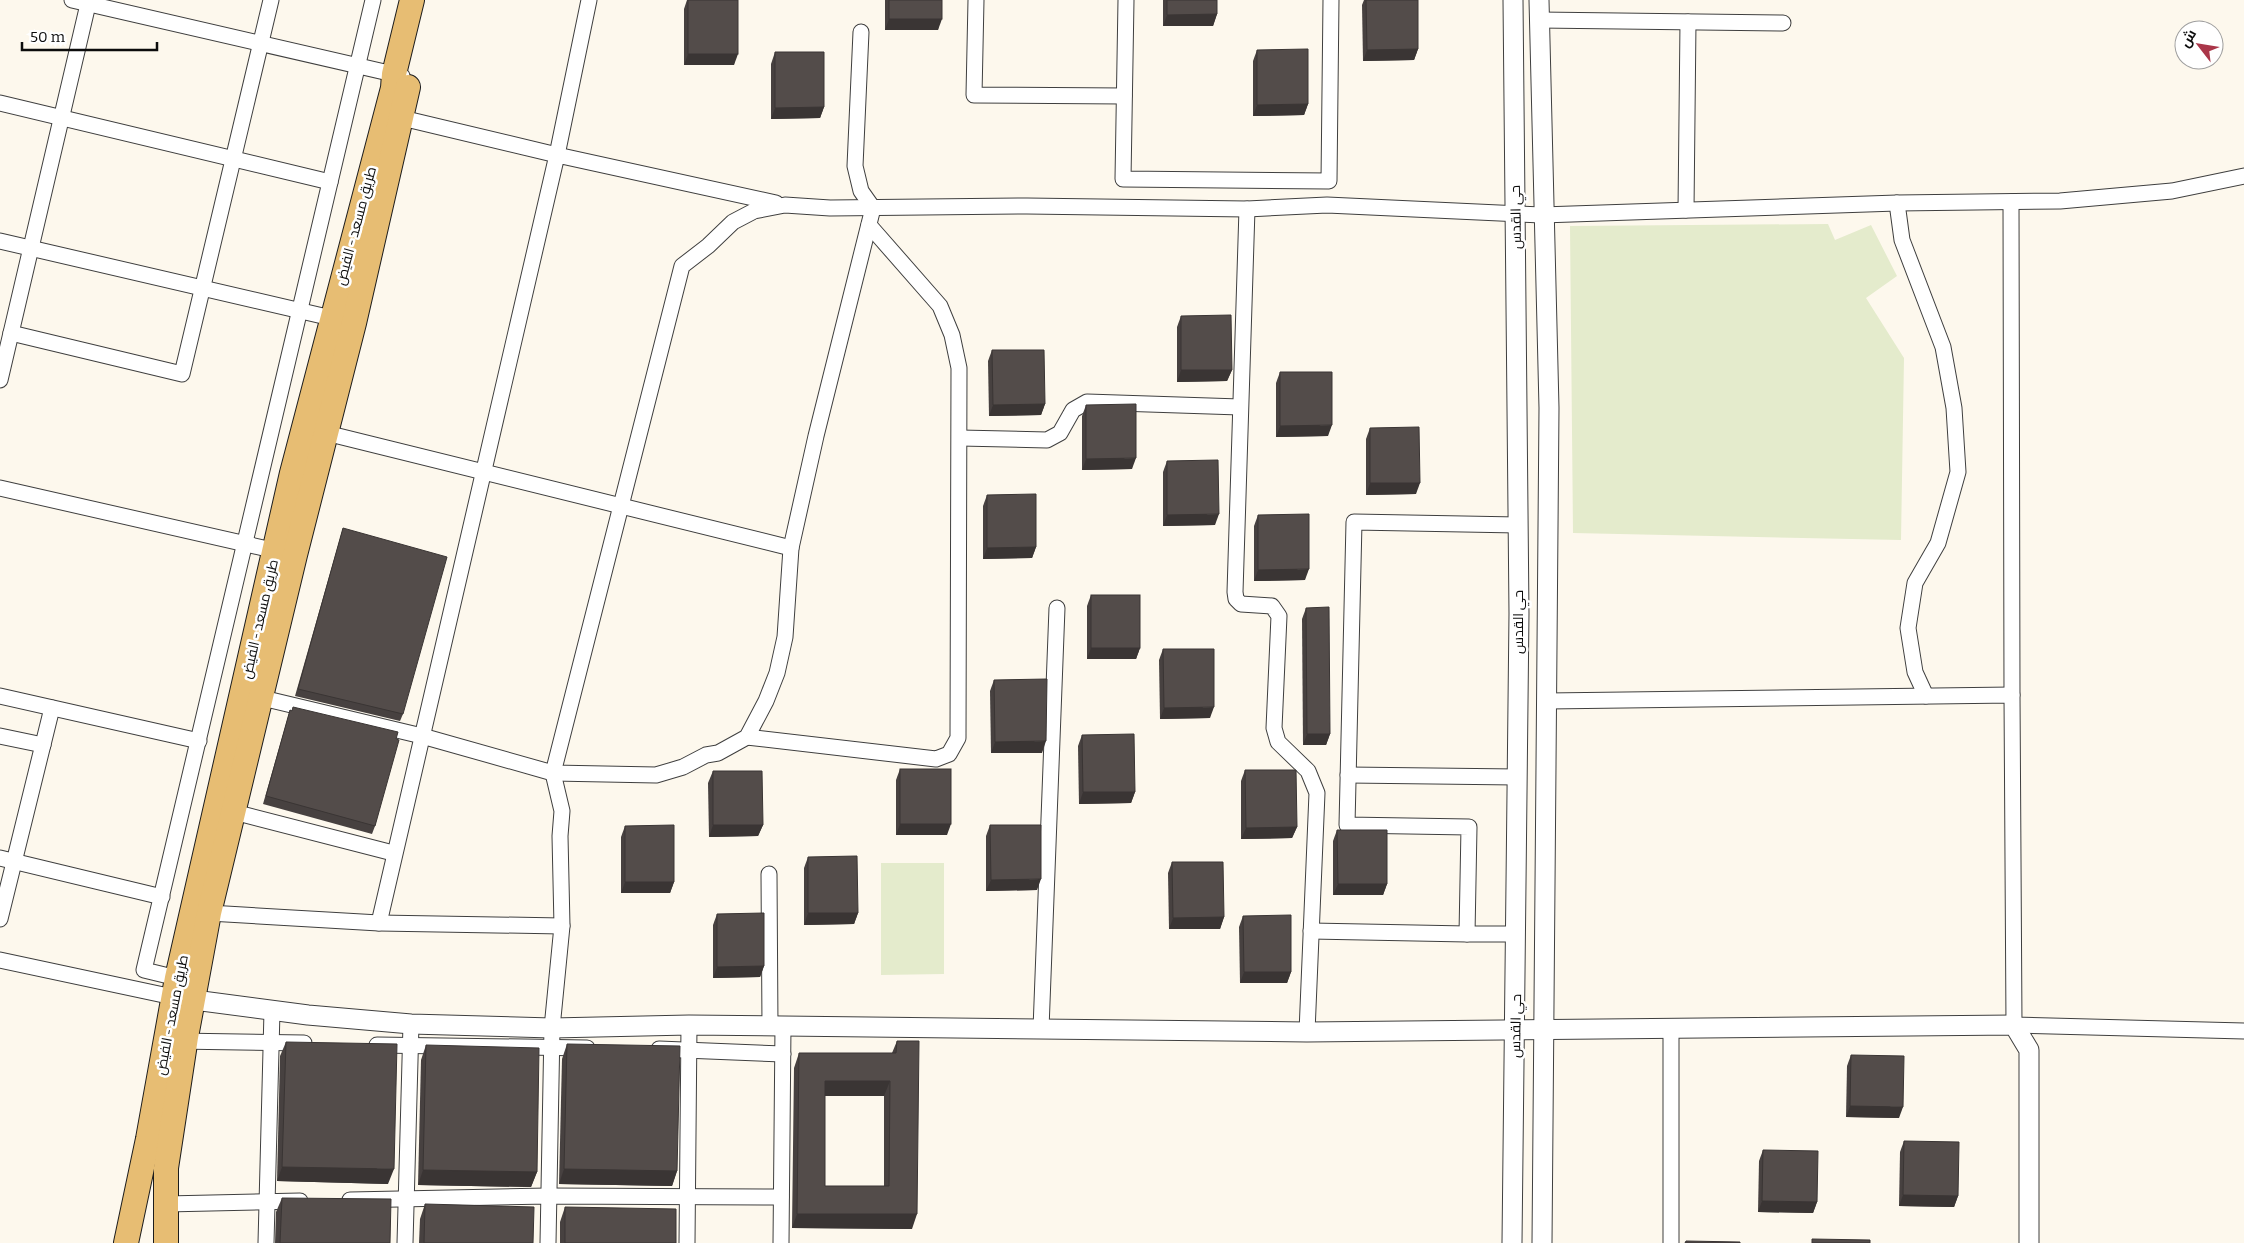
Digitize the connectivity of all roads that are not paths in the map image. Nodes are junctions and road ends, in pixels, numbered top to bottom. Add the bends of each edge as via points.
1 (72, 0) edge
2 (271, 0) edge
3 (373, 0) edge
4 (412, 0) edge
5 (428, 0) edge
6 (589, 0) edge
7 (976, 0) edge
8 (1126, 0) edge
9 (1331, 0) edge
10 (1513, 0) edge
11 (1539, 0) edge
12 (88, 2) edge
13 (1539, 20) junction
14 (1688, 22) junction
15 (1782, 23) dead end
16 (861, 32) dead end
17 (261, 44) junction
18 (358, 66) junction
19 (402, 76) junction
20 (1124, 96) junction
21 (0, 103) edge
22 (61, 117) junction
23 (402, 118) junction
24 (557, 155) junction
25 (233, 159) junction
26 (2244, 176) edge
27 (1329, 181) junction
28 (330, 182) junction
29 (2011, 202) junction
30 (1897, 203) junction
31 (784, 205) junction
32 (1327, 205) junction
33 (873, 208) junction
34 (1247, 209) junction
35 (1686, 210) junction
36 (1542, 215) junction
37 (1516, 216) junction
38 (869, 225) junction
39 (0, 241) edge
40 (30, 248) junction
41 (202, 288) junction
42 (300, 311) junction
43 (344, 320) junction
44 (11, 333) junction
45 (0, 380) edge
46 (1240, 407) junction
47 (326, 433) junction
48 (960, 438) junction
49 (483, 472) junction
50 (0, 488) edge
51 (622, 506) junction
52 (1518, 525) junction
53 (246, 544) junction
54 (790, 548) junction
55 (285, 553) junction
56 (1057, 608) dead end
57 (2012, 695) junction
58 (0, 696) edge
59 (252, 696) junction
60 (1926, 696) junction
61 (1547, 701) junction
62 (52, 708) junction
63 (0, 736) edge
64 (422, 736) junction
65 (747, 737) junction
66 (199, 741) junction
67 (43, 745) junction
68 (553, 773) junction
69 (1348, 775) junction
70 (1518, 778) junction
71 (234, 812) junction
72 (393, 853) junction
73 (7, 859) edge
74 (769, 874) dead end
75 (162, 897) junction
76 (209, 913) junction
77 (0, 919) edge
78 (378, 923) junction
79 (562, 926) junction
80 (1311, 931) junction
81 (1467, 934) junction
82 (1516, 934) junction
83 (0, 960) edge
84 (181, 992) junction
85 (272, 1011) junction
86 (411, 1024) junction
87 (689, 1025) junction
88 (2014, 1025) junction
89 (777, 1026) junction
90 (552, 1028) junction
91 (1041, 1029) junction
92 (1671, 1029) junction
93 (1516, 1030) junction
94 (1543, 1031) junction
95 (2244, 1031) edge
96 (1307, 1032) junction
97 (175, 1041) junction
98 (271, 1043) junction
99 (321, 1044) edge
100 (361, 1044) edge
101 (410, 1045) junction
102 (552, 1048) junction
103 (601, 1048) edge
104 (640, 1049) edge
105 (689, 1050) junction
106 (782, 1054) junction
107 (687, 1195) junction
108 (548, 1196) junction
109 (781, 1196) junction
110 (405, 1198) junction
111 (316, 1200) edge
112 (336, 1200) edge
113 (267, 1202) junction
114 (166, 1204) junction
115 (126, 1243) edge
116 (166, 1243) edge
117 (266, 1243) edge
118 (405, 1243) edge
119 (548, 1243) edge
120 (687, 1243) edge
121 (781, 1243) edge
122 (1512, 1243) edge
123 (1542, 1243) edge
124 (1671, 1243) edge
125 (2030, 1243) edge

1 - 12 street
2 - 17 street
3 - 18 street
4 - 19 main road, طريق مسعد - الفيض
5 - 19 main road, طريق مسعد - الفيض
6 - 24 street
7 - 20 street via 974,95
8 - 20 street
9 - 27 street
10 - 37 street, حي القدس
11 - 13 street
12 - 17 street
12 - 22 street
13 - 14 street
13 - 36 street
14 - 15 street
14 - 35 street
16 - 33 street via 855,166 861,191
17 - 18 street
17 - 25 street
18 - 19 street
18 - 28 street
19 - 23 main road, طريق مسعد - الفيض
19 - 43 main road, طريق مسعد - الفيض via 392,88
20 - 27 street via 1123,179
21 - 22 street
22 - 25 street
22 - 40 street
23 - 24 street
23 - 43 main road, طريق مسعد - الفيض
24 - 31 street
24 - 49 street
25 - 28 street
25 - 41 street
26 - 29 street via 2172,191
27 - 32 street
28 - 42 street
29 - 30 street
29 - 57 street
30 - 35 street
30 - 60 street via 1902,240 1943,347 1954,408 1958,472 1938,543 1915,582 1908,628 1915,672
31 - 33 street
31 - 51 street via 754,211 733,222 682,266
32 - 34 street
32 - 37 street
33 - 34 street
33 - 38 street
34 - 46 street
35 - 36 street
36 - 37 street
36 - 61 street via 1549,408
37 - 52 street, حي القدس
38 - 48 street via 940,306 946,320 959,368
38 - 54 street
39 - 40 street
40 - 41 street
40 - 44 street
41 - 42 street
41 - 44 street via 182,374
42 - 43 street
42 - 53 street
43 - 47 main road, طريق مسعد - الفيض
43 - 55 main road, طريق مسعد - الفيض via 292,473
44 - 45 street
46 - 48 street via 1087,402 1073,410 1060,433 1046,440
46 - 80 street via 1235,592 1241,604 1272,606 1279,616 1274,728 1278,742 1308,771 1317,793
47 - 49 street
47 - 55 main road, طريق مسعد - الفيض
48 - 65 street via 958,738 953,750 936,759
49 - 51 street
49 - 64 street
50 - 53 street
51 - 54 street
51 - 68 street
52 - 69 street via 1354,522
52 - 70 street, حي القدس
53 - 55 street
53 - 66 street
54 - 65 street via 785,637 777,673
55 - 59 main road, طريق مسعد - الفيض
56 - 91 street
57 - 60 street
57 - 88 street
58 - 62 street
59 - 64 street
59 - 71 main road, طريق مسعد - الفيض
59 - 84 main road, طريق مسعد - الفيض
60 - 61 street
61 - 94 street
62 - 66 street
62 - 67 street
63 - 67 street
64 - 68 street
64 - 72 street
65 - 68 street via 718,753 656,776
66 - 75 street
67 - 73 street
68 - 79 street via 562,811
69 - 70 street
69 - 81 street via 1348,825 1469,827
70 - 82 street, حي القدس
71 - 72 street
71 - 76 main road, طريق مسعد - الفيض
72 - 78 street
73 - 75 street
73 - 77 street
74 - 89 street
75 - 84 street via 144,970
76 - 78 street
76 - 84 main road, طريق مسعد - الفيض
78 - 79 street
79 - 90 street
80 - 81 street
80 - 96 street
81 - 82 street
82 - 93 street, حي القدس
83 - 84 street
84 - 85 street
84 - 97 main road, طريق مسعد - الفيض
85 - 86 street
85 - 98 street
86 - 90 street
86 - 101 street
87 - 89 street
87 - 90 street
87 - 105 street
88 - 92 street
88 - 95 street
88 - 125 street via 2029,1050
89 - 91 street
89 - 106 street
90 - 102 street
91 - 96 street
92 - 94 street
92 - 124 street
93 - 94 street
93 - 96 street
93 - 122 street, حي القدس
94 - 123 street
97 - 98 street
97 - 114 main road, طريق مسعد - الفيض
97 - 115 main road, طريق مسعد - الفيض via 148,1139
98 - 99 street
98 - 113 street
100 - 101 street
101 - 102 street
101 - 110 street
102 - 103 street
102 - 108 street
104 - 105 street
105 - 106 street
105 - 107 street
106 - 109 street
107 - 108 street
107 - 109 street
107 - 120 street
108 - 110 street
108 - 119 street
109 - 121 street
110 - 112 street
110 - 118 street
111 - 113 street
113 - 114 street
113 - 117 street
114 - 116 main road, طريق مسعد - الفيض

